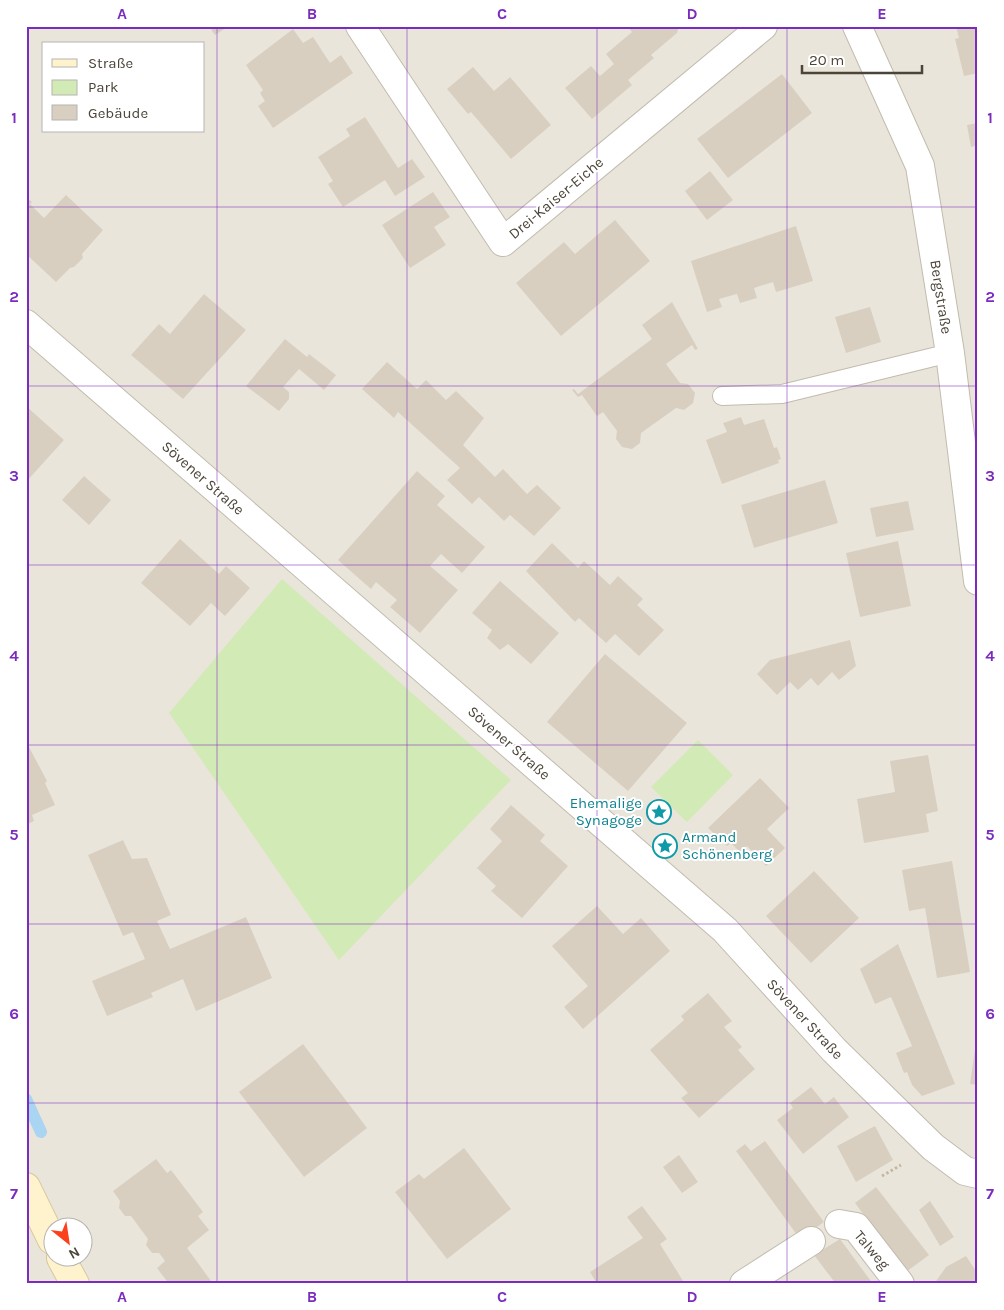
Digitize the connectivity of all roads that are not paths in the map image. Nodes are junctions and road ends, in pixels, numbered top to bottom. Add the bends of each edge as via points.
1 (360, 26) edge
2 (763, 26) edge
3 (857, 26) edge
4 (26, 324) edge
5 (950, 353) junction
6 (722, 396) dead end
7 (976, 547) edge
8 (978, 581) edge
9 (978, 1174) edge
10 (26, 1187) edge
11 (42, 1220) edge
12 (839, 1224) dead end
13 (811, 1241) dead end
14 (66, 1268) edge
15 (75, 1284) edge
16 (744, 1284) edge
17 (900, 1284) edge

1 - 2 street, Drei-Kaiser-Eiche via 503,242
3 - 5 street, Bergstraße via 920,166
4 - 9 street, Sövener Straße via 725,930 834,1050 933,1147 965,1171
5 - 6 lane via 782,394
5 - 7 street, Bergstraße
7 - 8 street, Bergstraße
10 - 11 main road
12 - 17 street, Talweg via 856,1227
13 - 16 street
14 - 15 main road

